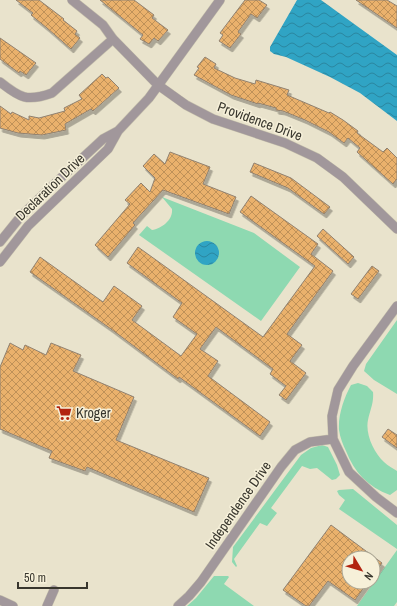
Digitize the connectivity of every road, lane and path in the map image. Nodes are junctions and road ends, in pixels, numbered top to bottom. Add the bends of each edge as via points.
1 (72, 0) edge
2 (220, 0) edge
3 (113, 39) junction
4 (0, 82) edge
5 (158, 85) junction
6 (118, 131) junction
7 (397, 228) edge
8 (0, 242) edge
9 (0, 262) edge
10 (397, 306) edge
11 (333, 439) junction
12 (397, 512) edge
13 (54, 590) dead end
14 (0, 600) edge
15 (13, 606) edge
16 (47, 606) edge
17 (178, 606) edge

1 - 3 street, Providence Drive via 103,25
2 - 5 street, Declaration Drive
3 - 4 street via 52,94 33,98 22,97
3 - 5 street, Providence Drive
5 - 6 street, Declaration Drive
5 - 7 street, Providence Drive via 186,106 213,120 285,143 317,158 343,177
6 - 8 street, Declaration Drive via 103,138 21,216
6 - 9 street, Declaration Drive via 108,149 28,226
10 - 11 street via 338,390 332,416
11 - 12 street via 349,472 376,498
11 - 17 street, Independence Drive via 310,442 295,450 201,582
13 - 16 street
14 - 15 street

